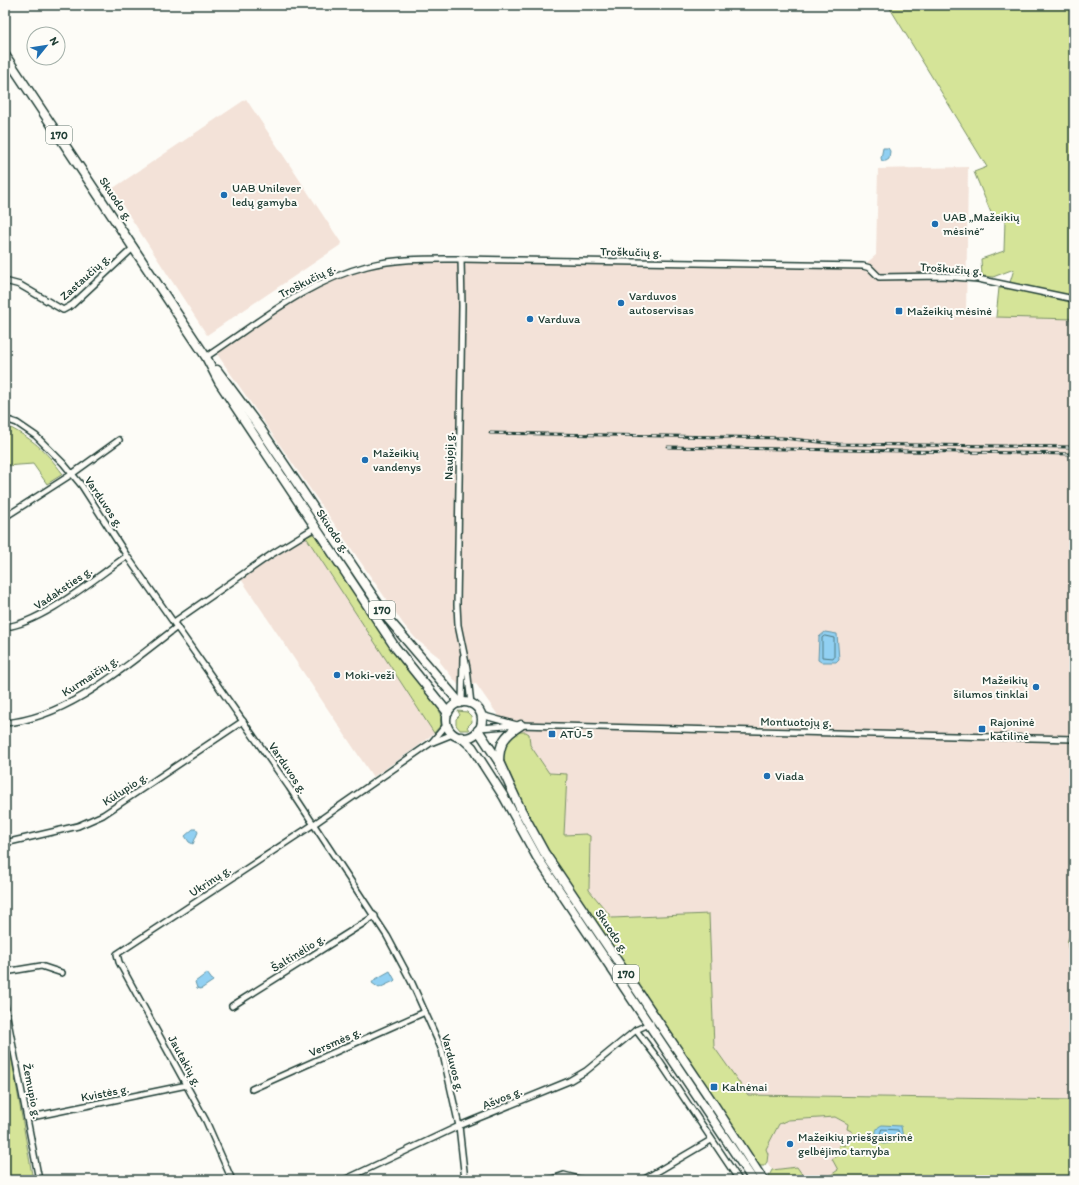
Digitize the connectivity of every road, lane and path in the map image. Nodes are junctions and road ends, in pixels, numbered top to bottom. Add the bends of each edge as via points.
1 (5, 55) edge
2 (134, 247) junction
3 (461, 259) junction
4 (5, 282) edge
5 (1074, 299) edge
6 (206, 357) junction
7 (5, 419) edge
8 (119, 440) dead end
9 (72, 474) junction
10 (5, 517) edge
11 (316, 527) junction
12 (127, 556) junction
13 (174, 622) junction
14 (5, 627) edge
15 (178, 628) junction
16 (463, 652) junction
17 (461, 702) junction
18 (471, 704) junction
19 (448, 713) junction
20 (481, 716) junction
21 (243, 721) junction
22 (5, 723) edge
23 (447, 724) junction
24 (519, 725) junction
25 (479, 729) junction
26 (457, 736) junction
27 (1074, 738) edge
28 (432, 742) junction
29 (498, 762) junction
30 (314, 824) junction
31 (5, 843) edge
32 (375, 916) junction
33 (118, 954) joint
34 (5, 972) edge
35 (62, 973) dead end
36 (5, 1006) edge
37 (232, 1006) dead end
38 (425, 1012) junction
39 (657, 1019) junction
40 (649, 1024) junction
41 (636, 1030) junction
42 (187, 1085) junction
43 (252, 1089) dead end
44 (27, 1118) junction
45 (459, 1126) junction
46 (711, 1140) junction
47 (39, 1180) edge
48 (232, 1180) edge
49 (344, 1180) edge
50 (466, 1180) edge
51 (549, 1180) edge
52 (583, 1180) edge
53 (643, 1180) edge
54 (739, 1180) edge
55 (753, 1180) edge
56 (763, 1180) edge

1 - 2 main road, Skuodo g. / 170
2 - 4 street, Zastaučių g. via 72,305 63,310 20,286
2 - 6 main road, Skuodo g. / 170
3 - 5 street, Troškučių g. via 863,266 870,268 879,277 942,276 978,279
3 - 6 street, Troškučių g. via 388,262 340,275 284,303
3 - 16 street, Naujoji g. via 456,605
6 - 11 main road, Skuodo g. / 170 via 219,382
6 - 17 main road, Skuodo g. / 170 via 260,428 398,633
7 - 9 street, Varduvos g. via 27,429
8 - 9 street
9 - 10 street
9 - 12 street, Varduvos g.
11 - 13 street via 272,554
11 - 19 main road, Skuodo g. / 170 via 395,647
12 - 13 street, Varduvos g.
12 - 14 street, Vadaksties g. via 41,615 18,626
13 - 15 street, Varduvos g.
15 - 21 street, Varduvos g.
15 - 22 street, Kurmaičių g. via 69,703 46,714 19,722
16 - 17 street, Naujoji g.
16 - 18 street, Naujoji g.
17 - 18 main road
17 - 19 main road via 454,705
18 - 20 main road
19 - 23 main road
20 - 24 street, Montuotojų g.
20 - 25 main road
21 - 30 street, Varduvos g.
21 - 31 street, Kūlupio g. via 103,816 78,826
23 - 26 main road
23 - 28 street
24 - 25 street, Montuotojų g.
24 - 27 street, Montuotojų g.
24 - 29 main road via 501,742
25 - 26 main road via 468,737
25 - 29 main road, Skuodo g. / 170
26 - 28 street
26 - 40 main road, Skuodo g. / 170 via 472,747 504,797 537,857
28 - 30 street, Ukrinų g.
29 - 39 main road, Skuodo g. / 170 via 544,852
30 - 32 street, Varduvos g.
30 - 33 street, Ukrinų g.
32 - 37 street, Šaltinėlio g.
32 - 38 street, Varduvos g. via 394,948
33 - 42 street, Jautakių g. via 119,962
34 - 35 street via 41,966
36 - 44 street, Žemupio g.
38 - 43 street, Versmės g.
38 - 45 street, Varduvos g. via 442,1050
39 - 40 street, Ašvos g.
39 - 56 main road, Skuodo g. / 170
40 - 41 street, Ašvos g.
40 - 55 main road, Skuodo g. / 170
41 - 45 street, Ašvos g. via 569,1081
41 - 46 street
42 - 44 street, Kvistės g.
42 - 48 street, Jautakių g.
44 - 47 street, Žemupio g.
45 - 49 street, Ašvos g.
45 - 50 street, Varduvos g.
46 - 53 street
46 - 54 street
51 - 52 street via 564,1176

